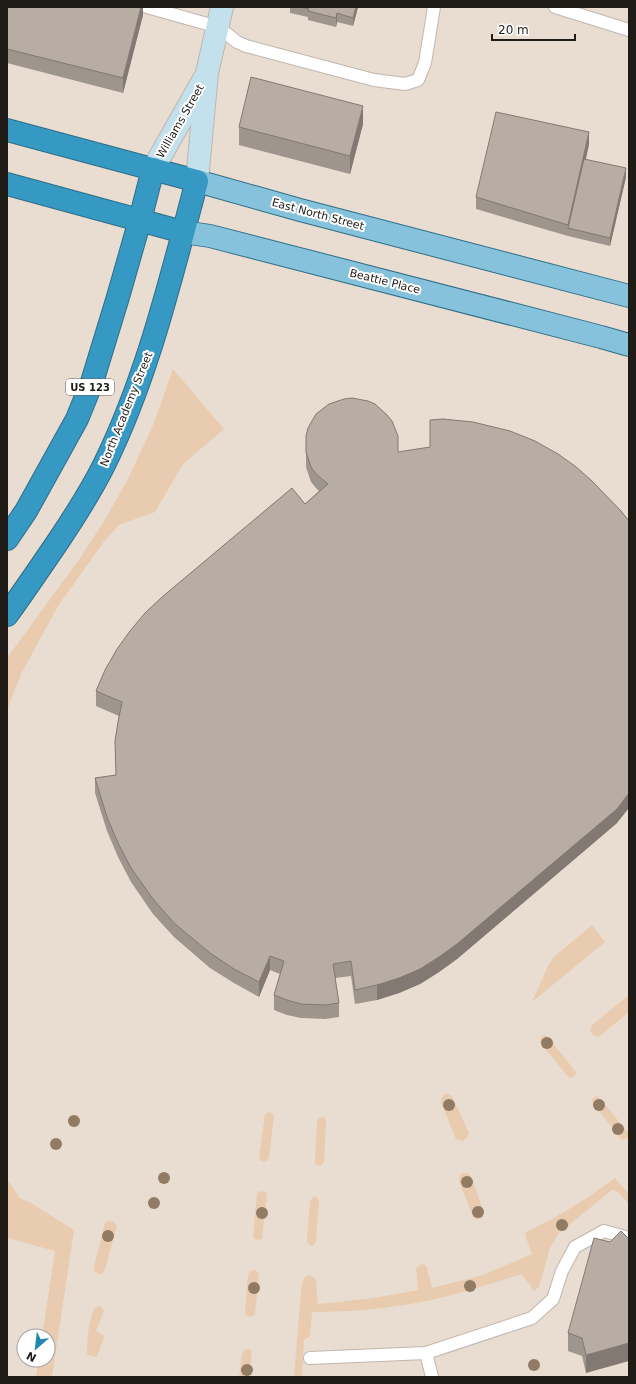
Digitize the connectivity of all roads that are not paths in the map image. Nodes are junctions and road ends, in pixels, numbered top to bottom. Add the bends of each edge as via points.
1 (147, 7) edge
2 (434, 7) edge
3 (555, 7) edge
4 (220, 17) edge
5 (629, 30) edge
6 (208, 73) junction
7 (7, 130) edge
8 (153, 169) junction
9 (197, 181) junction
10 (7, 184) edge
11 (140, 220) junction
12 (183, 232) junction
13 (629, 296) edge
14 (629, 346) edge
15 (7, 539) edge
16 (7, 615) edge
17 (629, 1238) edge
18 (426, 1353) junction
19 (310, 1358) dead end
20 (432, 1377) edge

1 - 4 lane
2 - 4 lane via 425,62 418,80 405,84 374,80 246,46 237,42
3 - 5 lane
4 - 6 street, Williams Street
6 - 8 street, Williams Street
6 - 9 street, Williams Street
7 - 8 highway, East North Street
8 - 9 highway, East North Street
8 - 11 highway, US 123
9 - 12 highway, North Academy Street
9 - 13 main road, East North Street
10 - 11 highway
11 - 12 highway, Beattie Place
11 - 15 highway, US 123 via 92,382 77,419 26,511
12 - 14 main road, Beattie Place via 210,236
12 - 16 highway, North Academy Street via 149,351 118,434 87,496
17 - 18 lane via 604,1231 575,1247 562,1271 553,1299 532,1318
18 - 19 lane
18 - 20 lane

